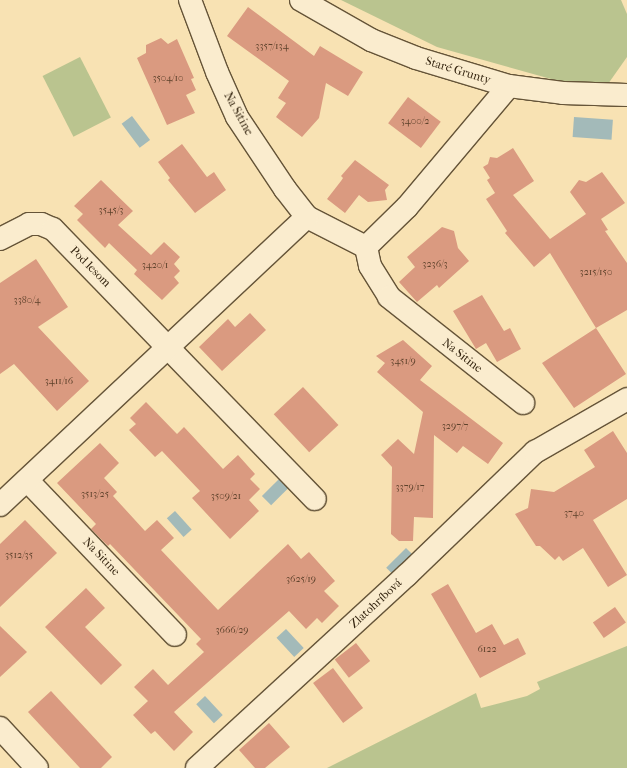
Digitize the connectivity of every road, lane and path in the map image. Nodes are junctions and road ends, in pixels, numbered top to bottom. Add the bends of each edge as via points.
1 (190, 0) edge
2 (302, 0) edge
3 (509, 86) junction
4 (627, 95) edge
5 (307, 216) junction
6 (0, 239) edge
7 (366, 247) junction
8 (168, 346) junction
9 (627, 399) edge
10 (523, 403) dead end
11 (27, 480) junction
12 (316, 499) dead end
13 (0, 505) edge
14 (175, 635) dead end
15 (0, 728) edge
16 (37, 768) edge
17 (197, 768) edge

1 - 5 street, Na Sitine via 237,117 285,189
2 - 3 street, Staré Grunty via 371,40 416,58
3 - 4 street, Staré Grunty via 563,93
3 - 7 street via 407,207
5 - 7 street, Na Sitine
5 - 8 street
6 - 8 street, Pod lesom via 29,224 41,224 53,229
7 - 10 street, Na Sitine via 370,266 388,297
8 - 11 street
8 - 12 street
9 - 17 street, Zlatohríbová via 535,452 407,575
11 - 13 street
11 - 14 street, Na Sitine
15 - 16 street

